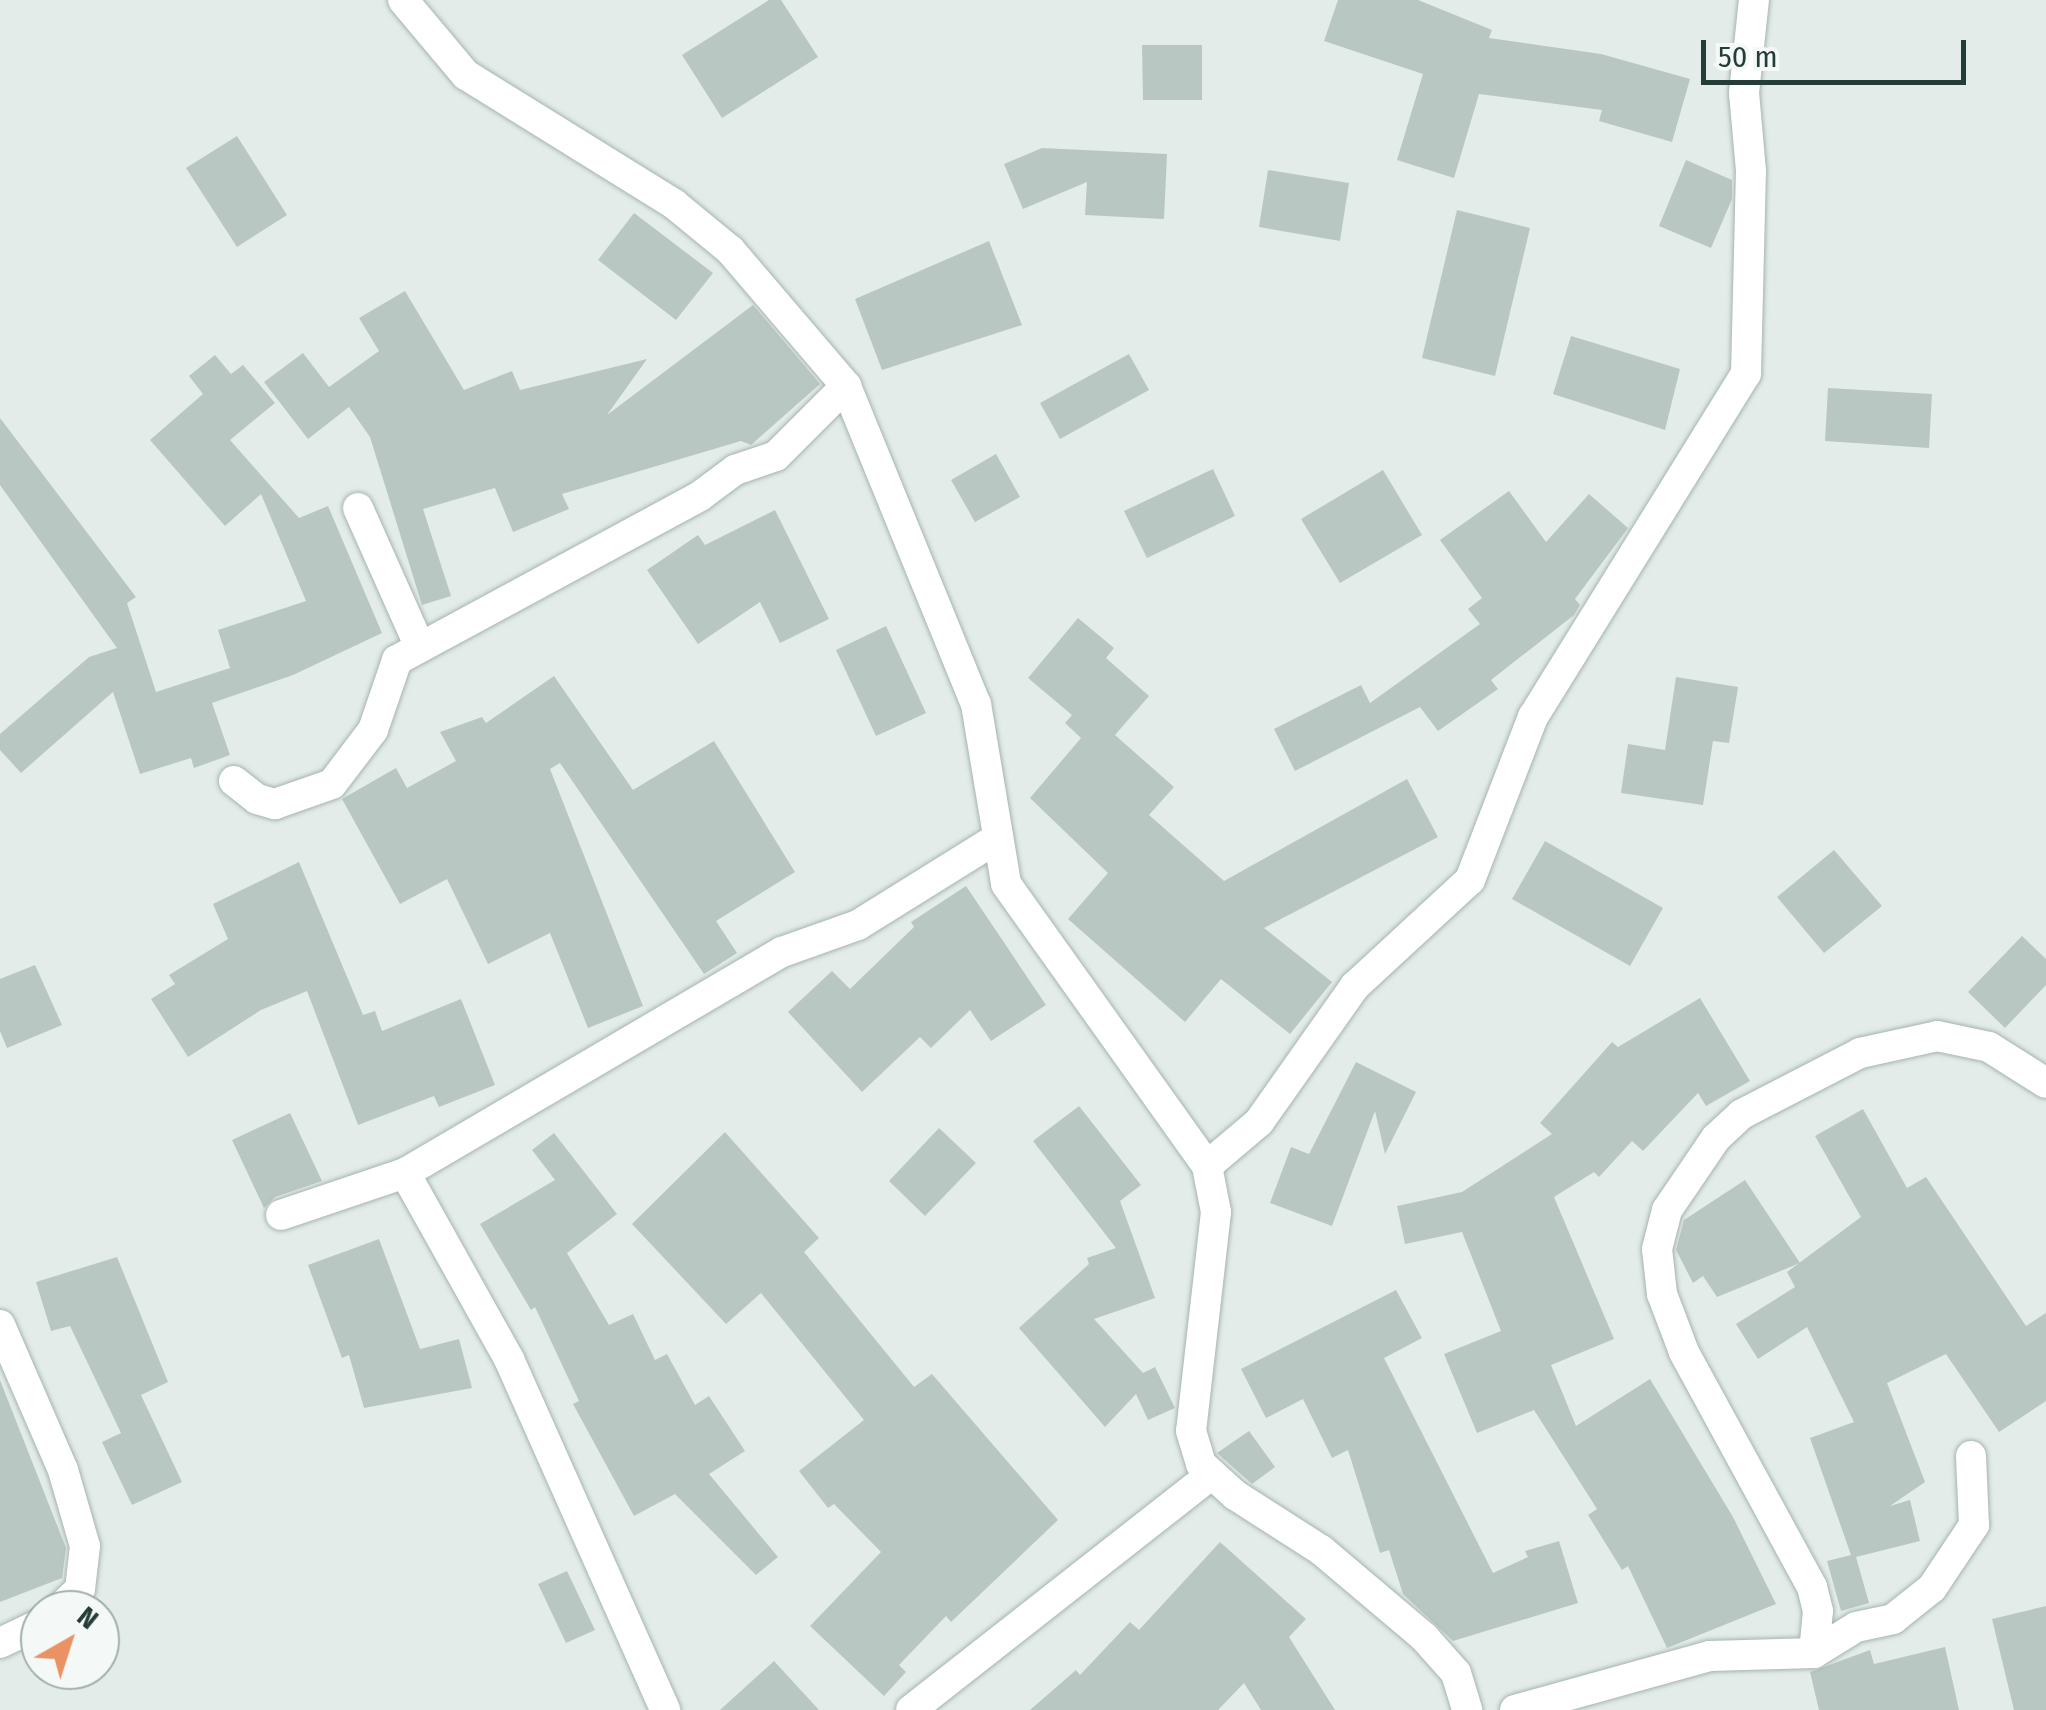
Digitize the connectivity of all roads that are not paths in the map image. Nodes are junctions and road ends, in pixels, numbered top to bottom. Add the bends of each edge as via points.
1 (403, 0) edge
2 (1754, 0) edge
3 (846, 386) junction
4 (358, 508) dead end
5 (419, 645) junction
6 (234, 781) dead end
7 (998, 838) junction
8 (2046, 1084) edge
9 (1206, 1166) junction
10 (405, 1173) junction
11 (281, 1215) dead end
12 (0, 1325) edge
13 (1971, 1456) dead end
14 (1212, 1474) junction
15 (79, 1590) edge
16 (1814, 1653) junction
17 (665, 1710) edge
18 (912, 1710) edge
19 (1467, 1710) edge
20 (1515, 1710) edge

1 - 3 street via 466,75 674,204 730,250
2 - 9 street via 1744,92 1752,244 1746,374 1532,717 1470,880 1355,986 1259,1122
3 - 5 street via 776,456 735,470 534,589
3 - 7 street via 976,704
4 - 5 street
5 - 6 street via 397,660 373,730 332,784 276,804 256,800
7 - 9 street via 1006,884
7 - 10 street via 858,925 782,952
8 - 16 street via 1990,1047 1937,1036 1860,1053 1742,1114 1716,1138 1667,1210 1657,1249 1662,1294 1684,1352 1812,1587 1818,1611
9 - 14 street via 1216,1212 1191,1431 1201,1464
10 - 11 street
10 - 17 street via 509,1360
12 - 15 street via 62,1470 85,1546
13 - 16 street via 1974,1526 1932,1588 1894,1619 1856,1627
14 - 18 street
14 - 19 street via 1321,1550 1410,1624 1456,1673
16 - 20 street via 1710,1656

